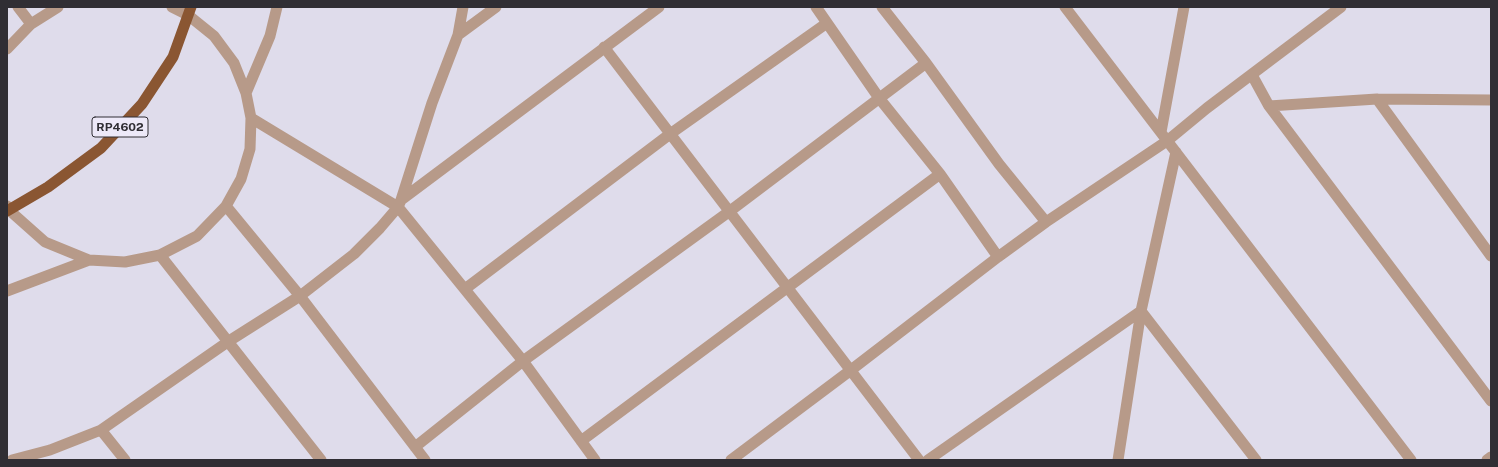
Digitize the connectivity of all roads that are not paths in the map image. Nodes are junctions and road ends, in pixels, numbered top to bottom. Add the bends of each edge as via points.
1 (18, 7) edge
2 (58, 7) edge
3 (172, 7) edge
4 (277, 7) edge
5 (463, 7) edge
6 (496, 7) edge
7 (659, 7) edge
8 (816, 7) edge
9 (882, 7) edge
10 (1065, 7) edge
11 (1184, 7) edge
12 (1341, 7) edge
13 (190, 11) edge
14 (827, 23) junction
15 (31, 24) junction
16 (458, 34) junction
17 (604, 47) junction
18 (7, 49) edge
19 (926, 63) junction
20 (1252, 75) junction
21 (246, 93) junction
22 (879, 98) junction
23 (1377, 99) junction
24 (1490, 101) edge
25 (1269, 106) junction
26 (251, 118) junction
27 (670, 134) junction
28 (1164, 137) junction
29 (1176, 152) junction
30 (940, 174) junction
31 (400, 204) junction
32 (226, 206) junction
33 (8, 209) edge
34 (730, 211) junction
35 (1046, 222) junction
36 (160, 255) junction
37 (998, 256) junction
38 (1491, 256) edge
39 (88, 260) junction
40 (788, 287) junction
41 (465, 289) junction
42 (7, 291) edge
43 (300, 296) junction
44 (1141, 311) junction
45 (229, 341) junction
46 (523, 361) junction
47 (851, 370) junction
48 (1491, 401) edge
49 (101, 430) junction
50 (581, 441) junction
51 (415, 447) junction
52 (1491, 457) edge
53 (12, 460) edge
54 (125, 460) edge
55 (321, 460) edge
56 (425, 460) edge
57 (595, 460) edge
58 (731, 460) edge
59 (919, 460) edge
60 (928, 460) edge
61 (1118, 460) edge
62 (1256, 460) edge
63 (1411, 460) edge
64 (1488, 460) edge

1 - 15 street
2 - 15 street
3 - 13 street
4 - 21 street via 270,36
5 - 16 street
6 - 16 street
7 - 17 street
8 - 14 street
9 - 19 street
10 - 28 street
11 - 28 street
12 - 20 street
13 - 21 street via 214,36 234,63
13 - 33 highway, RP4602 via 173,57 142,104 101,148 48,187
14 - 22 street
14 - 27 street
15 - 18 street
16 - 31 street via 432,103
17 - 27 street
17 - 31 street
19 - 22 street
19 - 35 street via 999,164
20 - 25 street
20 - 28 street
21 - 26 street
22 - 30 street
22 - 34 street
23 - 24 street
23 - 25 street
23 - 38 street
25 - 48 street
26 - 31 street
26 - 32 street via 250,149 241,179
27 - 34 street
27 - 41 street
28 - 29 street
28 - 35 street
29 - 44 street
29 - 63 street
30 - 37 street
30 - 40 street
31 - 41 street
31 - 43 street via 354,254
32 - 36 street via 197,236
32 - 43 street
33 - 39 street via 45,242
34 - 40 street
34 - 46 street
35 - 37 street
36 - 39 street via 125,262
36 - 45 street
37 - 47 street
39 - 42 street
40 - 47 street
40 - 50 street
41 - 46 street
43 - 45 street
43 - 51 street
44 - 60 street
44 - 61 street
44 - 62 street
45 - 49 street
45 - 55 street
46 - 50 street
46 - 51 street
47 - 58 street
47 - 59 street
49 - 53 street via 50,450
49 - 54 street
50 - 57 street
51 - 56 street
52 - 64 street

